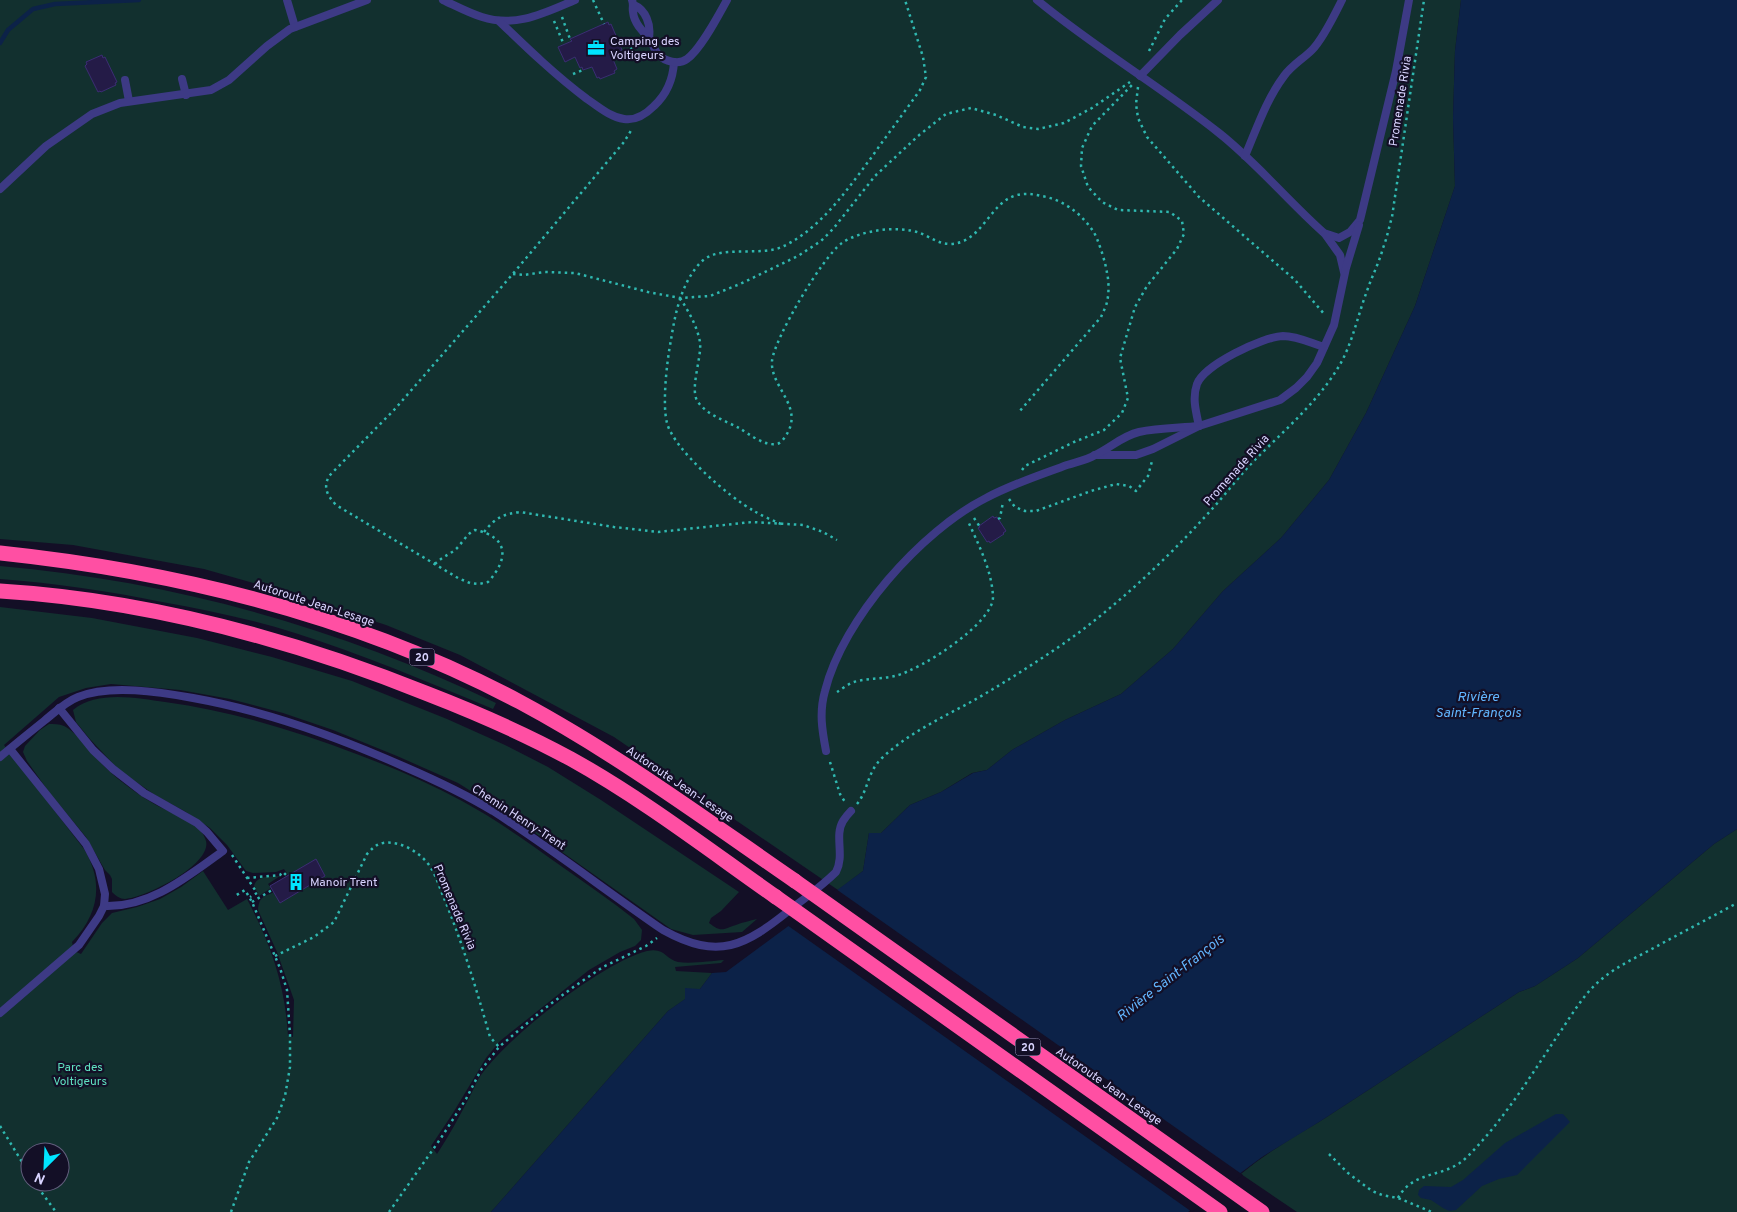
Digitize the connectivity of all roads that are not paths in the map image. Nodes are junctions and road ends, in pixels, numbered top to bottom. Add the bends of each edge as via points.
1 (287, 0) edge
2 (367, 0) edge
3 (443, 0) edge
4 (575, 0) edge
5 (727, 0) edge
6 (1037, 0) edge
7 (1218, 0) edge
8 (1342, 0) edge
9 (1410, 0) edge
10 (633, 2) edge
11 (499, 21) junction
12 (295, 27) junction
13 (674, 62) junction
14 (1140, 76) junction
15 (125, 80) dead end
16 (182, 80) dead end
17 (186, 95) junction
18 (129, 101) junction
19 (1245, 156) junction
20 (0, 189) edge
21 (1360, 220) junction
22 (1324, 233) junction
23 (1345, 275) junction
24 (1324, 347) junction
25 (1199, 426) junction
26 (1096, 455) junction
27 (0, 553) edge
28 (0, 591) edge
29 (59, 708) junction
30 (10, 749) junction
31 (826, 751) dead end
32 (0, 757) edge
33 (851, 811) road end
34 (104, 906) junction
35 (0, 1013) edge
36 (1220, 1212) edge
37 (1262, 1212) edge

1 - 12 lane
2 - 12 lane
3 - 11 lane via 480,17
4 - 11 lane via 532,18
5 - 13 lane via 692,55 682,62
6 - 14 lane
7 - 14 lane
8 - 19 lane via 1313,49 1294,65 1266,105
9 - 21 lane
10 - 13 lane via 633,13 641,31 649,37 659,55
11 - 13 lane via 570,86 603,111 623,119 642,116 660,101 672,80
12 - 17 lane via 267,46 229,80 211,90
14 - 19 lane via 1218,132
15 - 18 lane
16 - 17 lane
17 - 18 lane
18 - 20 lane via 109,106 73,126
19 - 22 lane
21 - 22 lane via 1350,232 1339,238
21 - 23 lane
22 - 23 lane via 1340,255
23 - 24 lane via 1334,325
24 - 25 lane via 1307,377 1280,400
24 - 25 lane via 1295,337 1270,338 1209,369 1198,382 1195,392
25 - 26 lane via 1136,432
25 - 26 lane via 1136,455
26 - 31 lane via 1008,487 963,511 937,530 896,570 845,641 829,678 821,723
27 - 37 highway, Autoroute Jean-Lesage / 20, bridge via 95,565 220,590 380,640 520,702 667,792
28 - 36 highway, 20, bridge via 108,603 191,618 299,647 415,689 511,729 633,797
29 - 30 lane, Chemin Henry-Trent
29 - 33 lane, Chemin Henry-Trent via 93,692 170,694 218,703 321,733 375,753 492,811 663,930 699,946 733,945 765,930 836,872 840,860 840,829
29 - 34 lane via 113,769 144,793 197,823 223,851 166,890 123,904
30 - 32 lane, Chemin Henry-Trent
30 - 34 lane via 94,856 104,883
34 - 35 lane via 79,946

